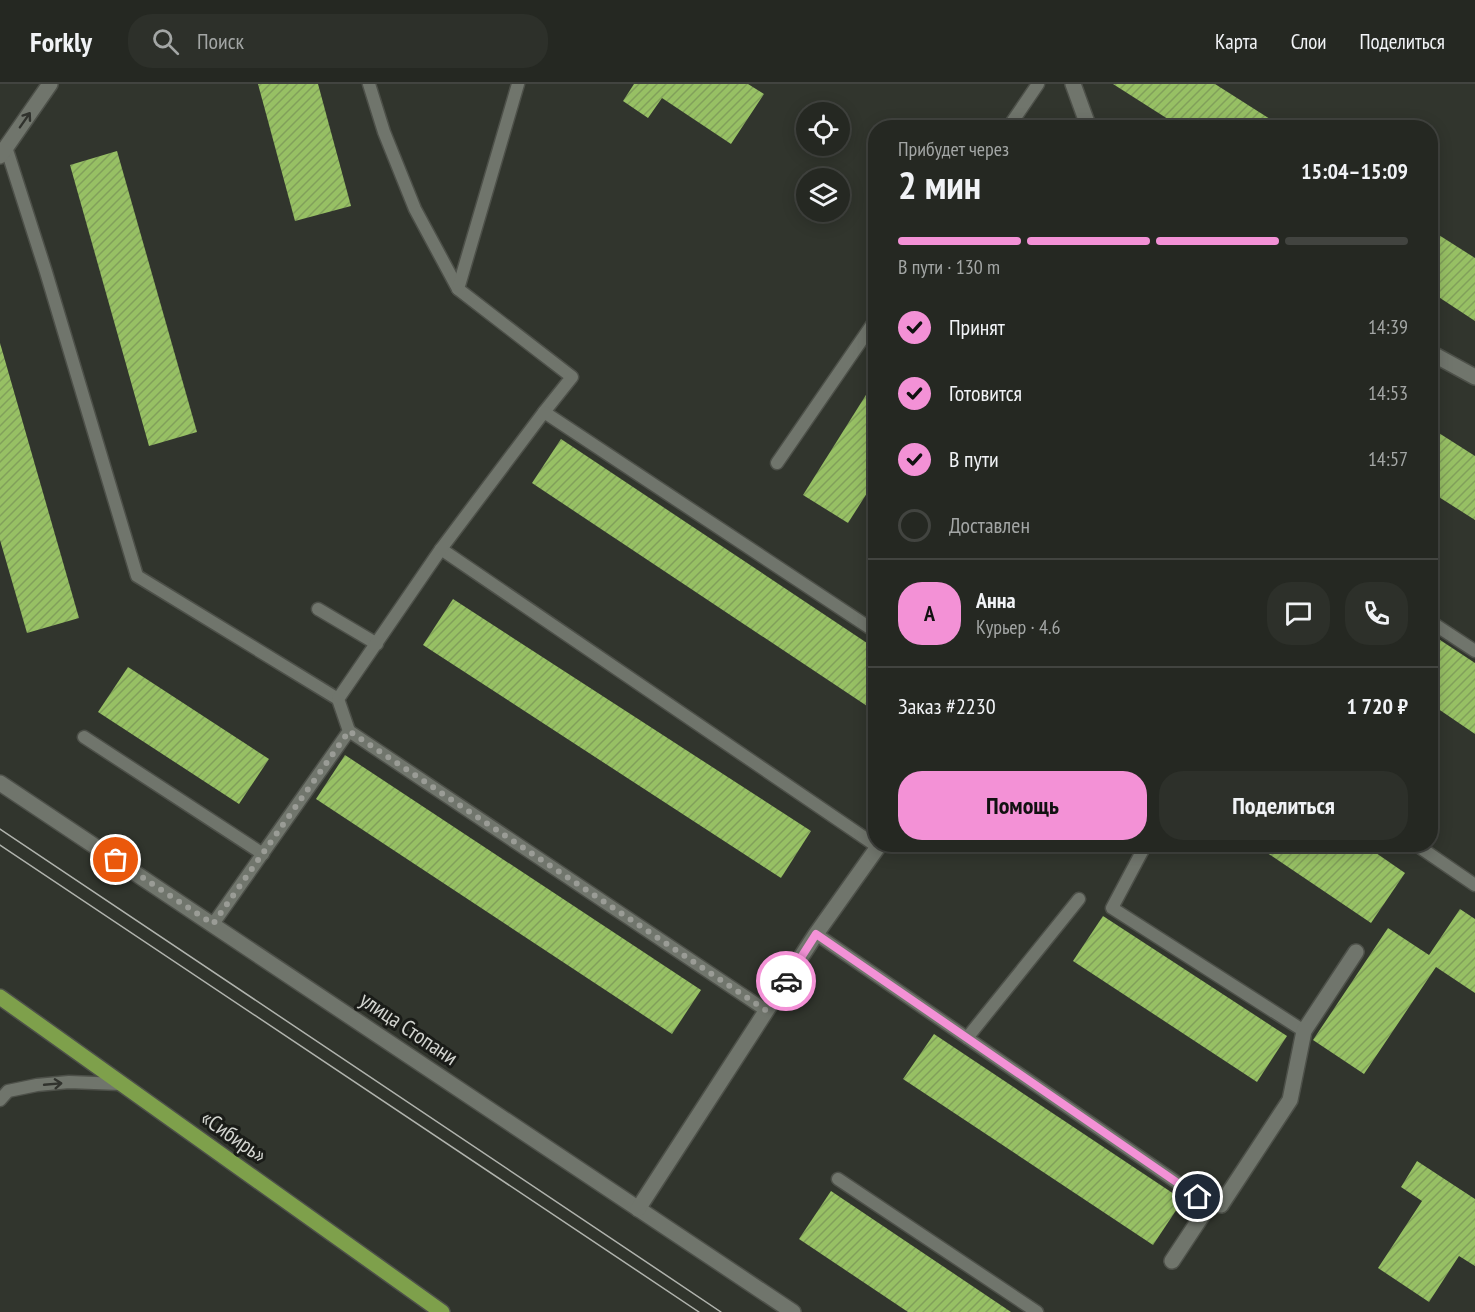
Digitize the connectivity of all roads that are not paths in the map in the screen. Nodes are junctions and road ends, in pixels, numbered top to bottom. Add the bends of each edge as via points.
1 (50, 84) edge
2 (369, 84) edge
3 (518, 84) edge
4 (1038, 84) edge
5 (1073, 84) edge
6 (1013, 120) edge
7 (1086, 120) edge
8 (3, 151) edge
9 (458, 289) junction
10 (868, 331) edge
11 (1438, 357) edge
12 (1475, 377) edge
13 (544, 412) junction
14 (777, 463) dead end
15 (441, 549) junction
16 (318, 609) dead end
17 (868, 627) edge
18 (1438, 627) edge
19 (377, 644) junction
20 (1475, 651) edge
21 (338, 699) junction
22 (349, 731) junction
23 (84, 737) dead end
24 (0, 783) edge
25 (868, 839) edge
26 (875, 852) edge
27 (1142, 852) edge
28 (1427, 852) edge
29 (262, 854) junction
30 (1475, 885) edge
31 (1080, 899) dead end
32 (213, 924) junction
33 (816, 934) junction
34 (1356, 952) dead end
35 (0, 997) edge
36 (767, 1011) junction
37 (1304, 1031) junction
38 (967, 1038) junction
39 (120, 1084) junction
40 (0, 1100) edge
41 (838, 1179) dead end
42 (1198, 1197) dead end
43 (638, 1209) junction
44 (1172, 1261) dead end
45 (442, 1312) edge
46 (793, 1312) edge
47 (1037, 1312) edge

8 -> 1 street
2 - 9 lane via 415,209
3 - 9 lane
4 - 6 lane
5 - 7 street
8 - 21 lane via 42,262 137,576
9 - 13 lane via 572,377
10 - 14 lane
11 - 12 street
13 - 15 lane
13 - 17 lane
15 - 19 lane
15 - 25 lane
16 - 19 lane
18 - 20 lane
19 - 21 lane
21 - 22 lane
22 - 29 lane
22 - 36 lane
23 - 29 lane
24 - 32 street, улица Стопани
26 - 33 street
27 - 37 lane via 1112,908
28 - 30 lane
29 - 32 lane
31 - 38 lane
32 - 43 street, улица Стопани
33 - 36 street
33 - 38 lane
34 - 37 lane
35 - 39 main road, «Сибирь»
36 - 43 street
37 - 44 street via 1290,1100 1221,1205 1213,1199
38 - 42 lane
40 -> 39 lane via 8,1091 37,1085
39 - 45 main road, «Сибирь»
41 - 47 lane
43 - 46 street, улица Стопани

